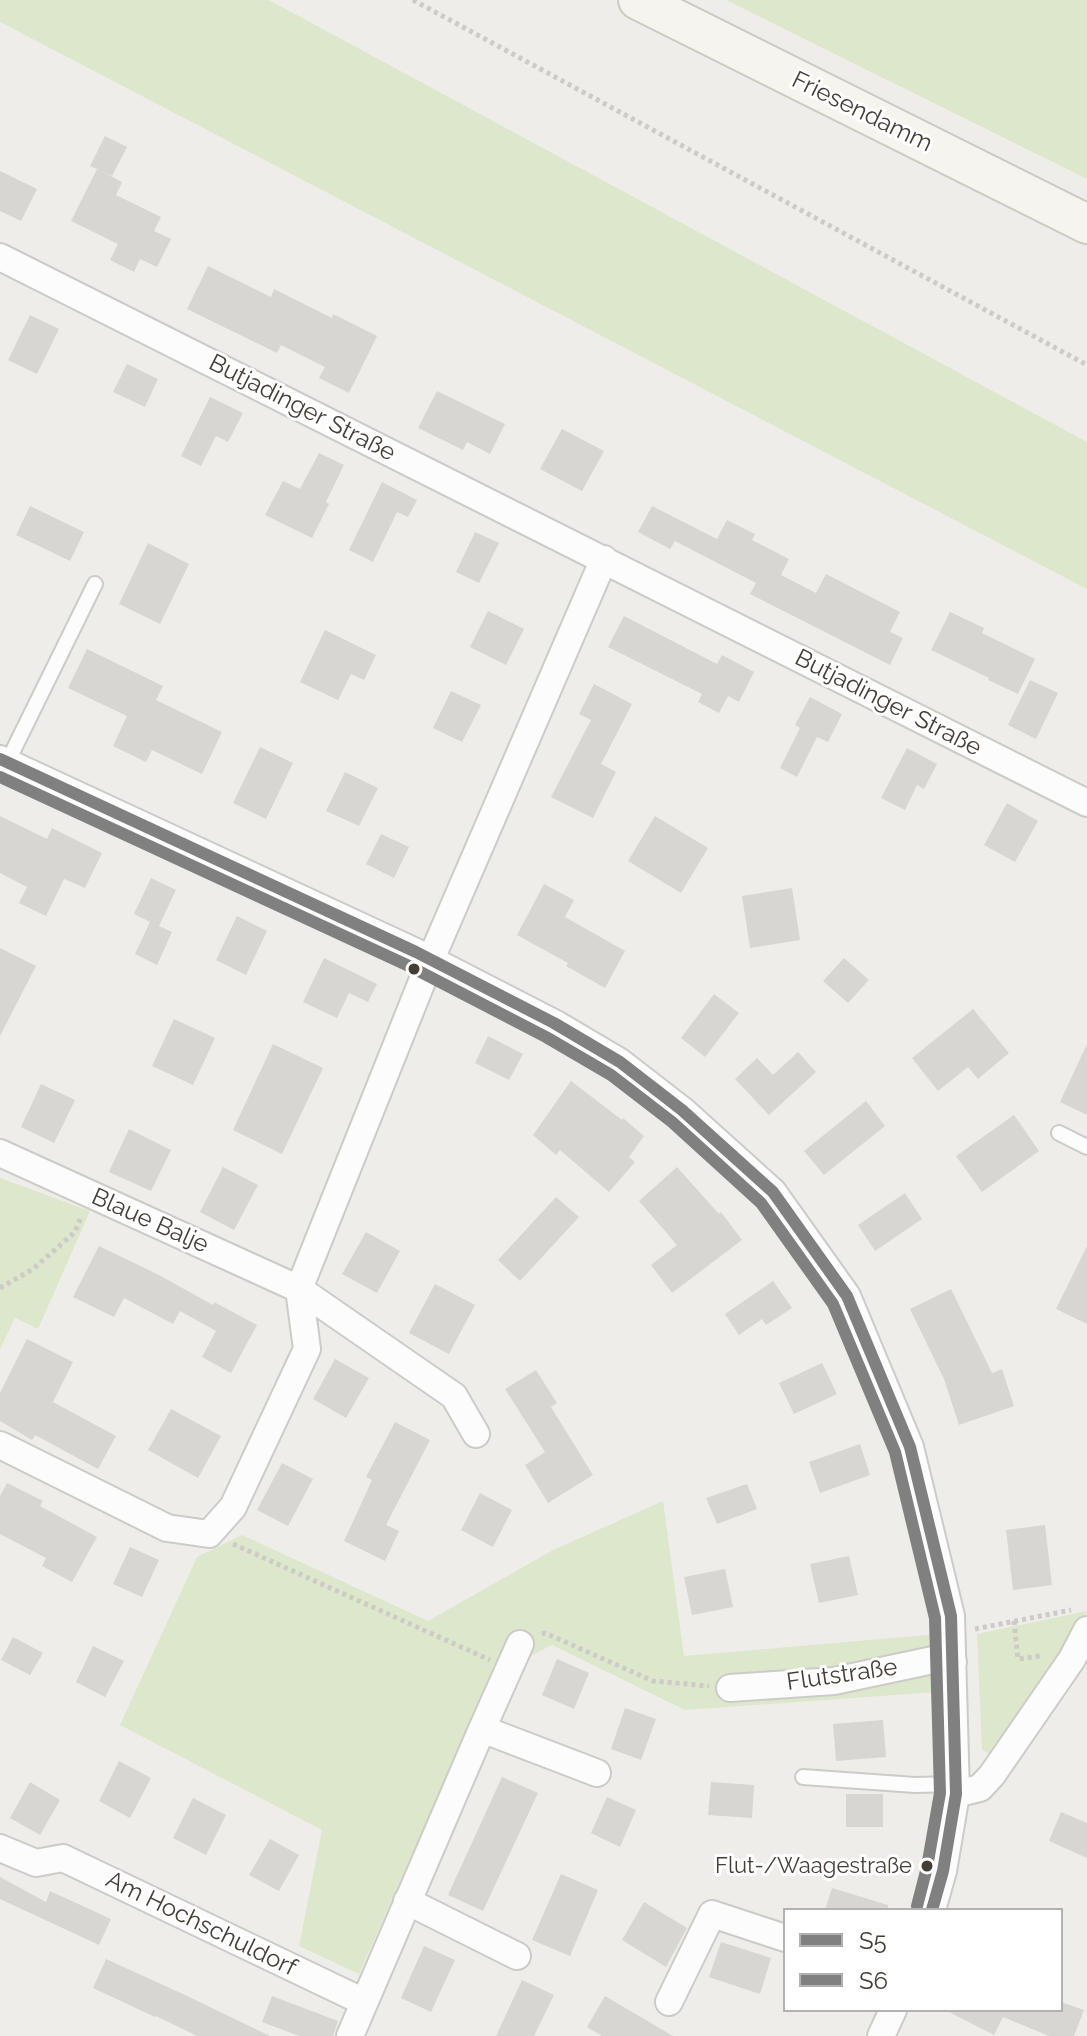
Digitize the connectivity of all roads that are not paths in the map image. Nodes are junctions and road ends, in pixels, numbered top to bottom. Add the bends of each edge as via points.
1 (638, 0) edge
2 (1087, 224) edge
3 (0, 257) edge
4 (604, 559) junction
5 (95, 584) dead end
6 (4, 761) edge
7 (1087, 803) edge
8 (431, 959) junction
9 (1059, 1133) dead end
10 (1087, 1147) edge
11 (0, 1153) edge
12 (299, 1289) junction
13 (476, 1434) dead end
14 (0, 1445) edge
15 (1080, 1620) edge
16 (520, 1644) road end
17 (953, 1662) junction
18 (730, 1688) road end
19 (482, 1729) junction
20 (597, 1773) dead end
21 (803, 1777) dead end
22 (956, 1789) junction
23 (0, 1848) edge
24 (407, 1901) junction
25 (933, 1908) edge
26 (783, 1937) edge
27 (517, 1956) dead end
28 (364, 2002) junction
29 (669, 2002) dead end
30 (892, 2012) edge
31 (350, 2036) edge
32 (881, 2036) edge

1 - 2 main road, Friesendamm
3 - 4 street, Butjadinger Straße
4 - 7 street, Butjadinger Straße
4 - 8 street
5 - 6 lane
6 - 8 street
8 - 12 street
8 - 17 street via 620,1062 773,1192 847,1296 910,1447 961,1623
9 - 10 lane
11 - 12 street, Blaue Balje
12 - 13 street, Blaue Balje via 454,1396
12 - 14 street via 307,1349 233,1507 209,1534 167,1528
15 - 22 street via 1072,1659 992,1775 980,1788
16 - 19 street
17 - 18 street, Flutstraße via 933,1660 834,1681
17 - 22 street
19 - 20 street
19 - 24 street
21 - 22 lane
22 - 25 street
23 - 28 street, Am Hochschuldorf via 36,1863 63,1858
24 - 27 street
24 - 28 street
26 - 29 street via 712,1914
28 - 31 street
30 - 32 street

